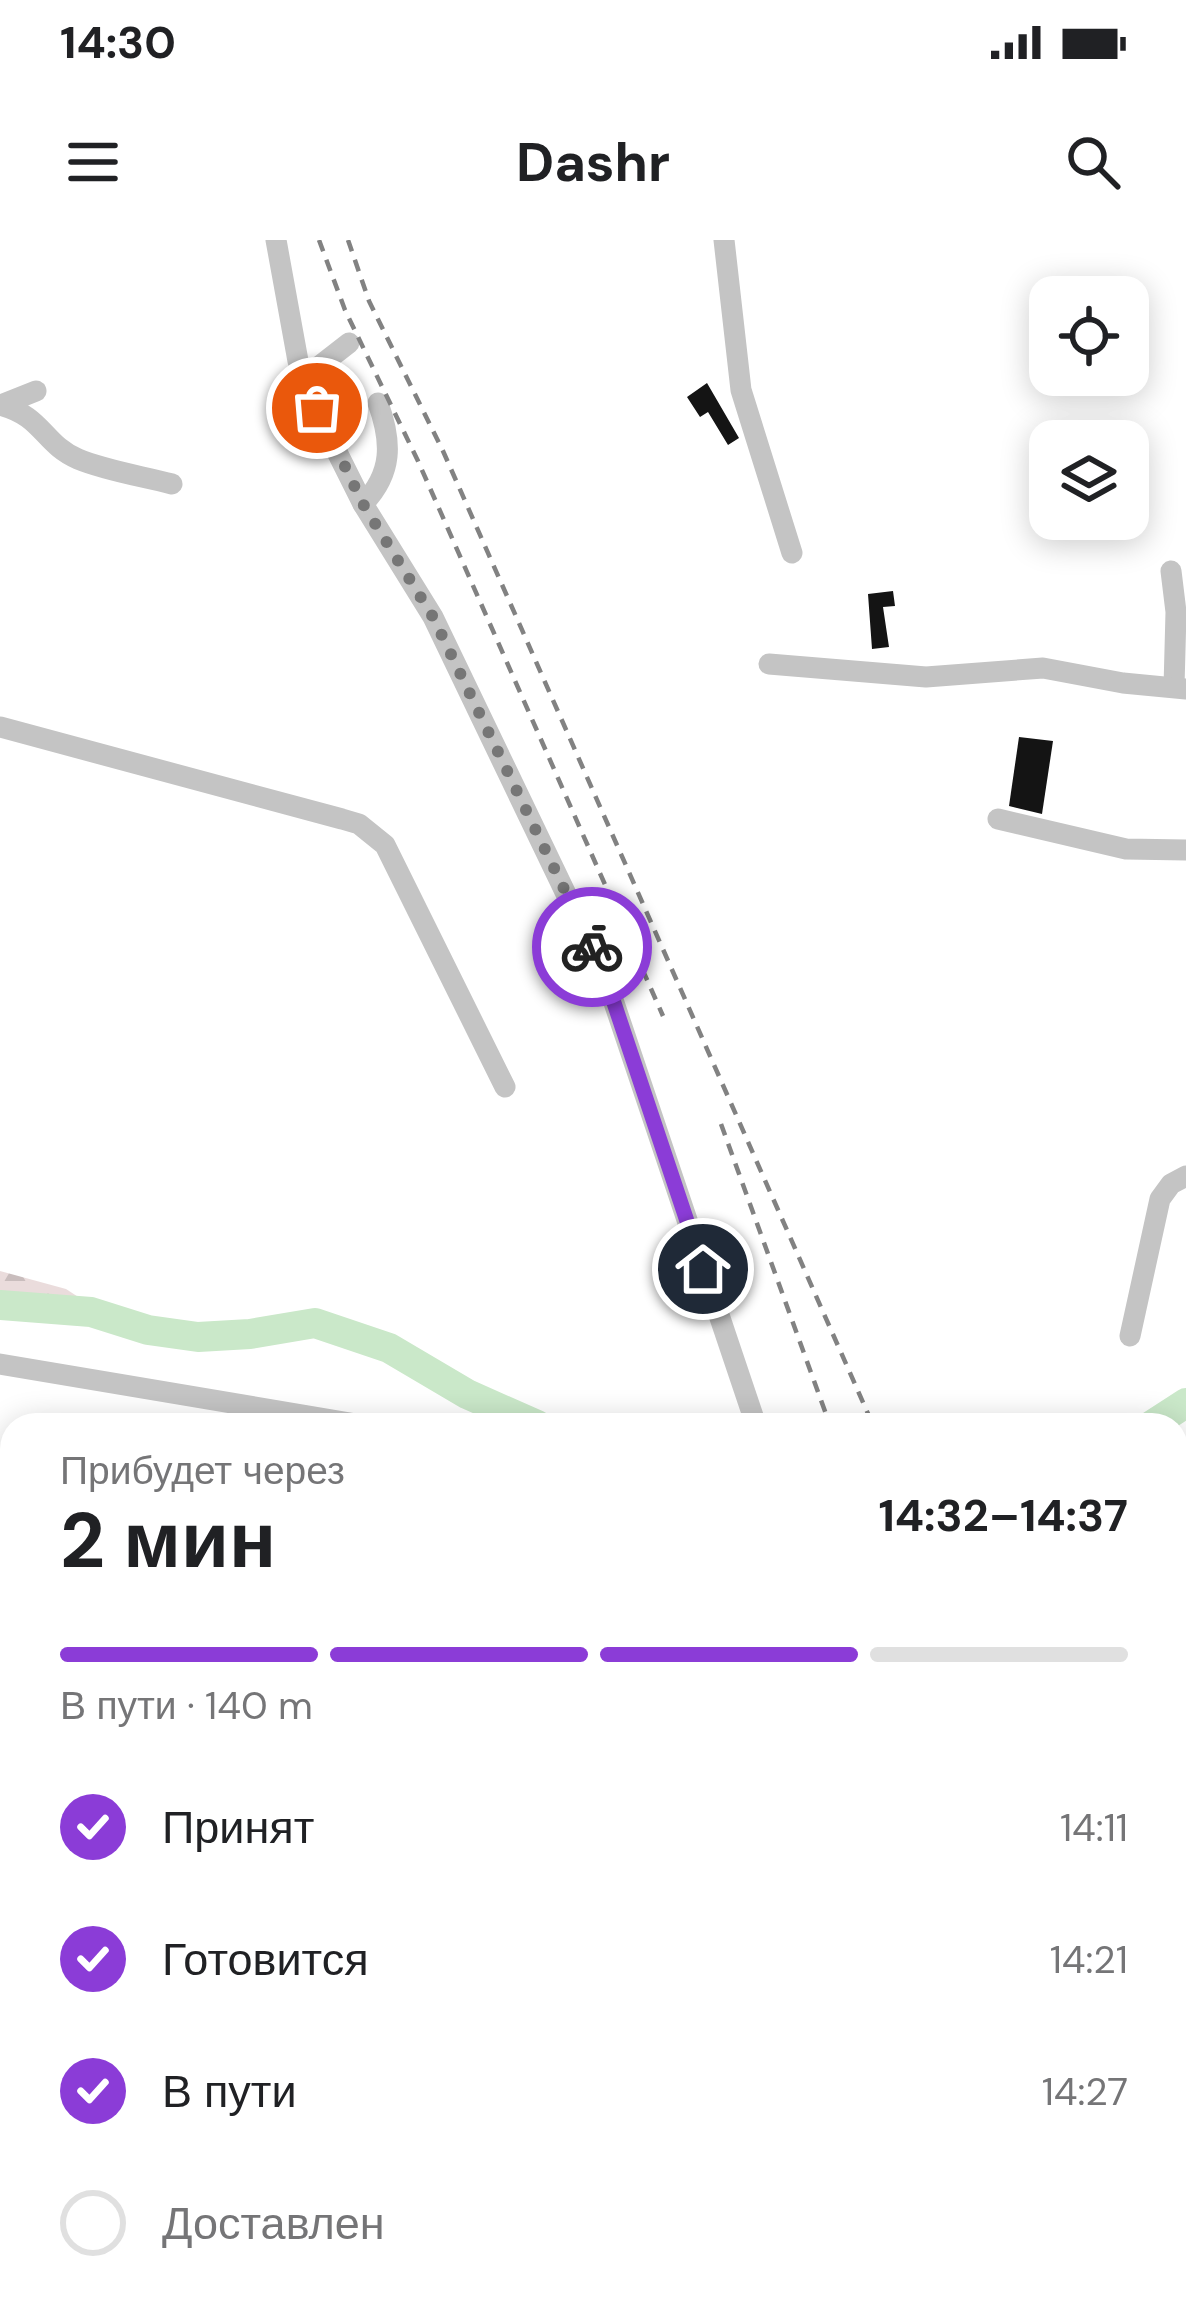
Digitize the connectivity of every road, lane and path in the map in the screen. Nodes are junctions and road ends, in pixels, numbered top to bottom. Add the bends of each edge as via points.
1 (276, 240) edge
2 (724, 240) edge
3 (349, 343) dead end
4 (304, 378) junction
5 (36, 391) dead end
6 (378, 403) dead end
7 (172, 484) dead end
8 (363, 504) junction
9 (792, 553) dead end
10 (1171, 571) dead end
11 (769, 664) dead end
12 (1180, 688) edge
13 (0, 728) edge
14 (998, 819) dead end
15 (1186, 850) edge
16 (505, 1087) dead end
17 (1186, 1176) edge
18 (1130, 1336) dead end
19 (0, 1364) edge
20 (291, 1413) edge
21 (752, 1413) edge

1 - 4 street
2 - 9 street via 741,390
3 - 4 street
4 - 8 street
5 - 7 street via 0,405 21,410 78,458
6 - 8 street via 388,463
8 - 21 street via 433,617 604,973
10 - 12 street
11 - 12 street via 926,676 1043,668
13 - 16 street via 370,832 385,844
14 - 15 street via 1126,849
17 - 18 street via 1160,1199
19 - 20 street

